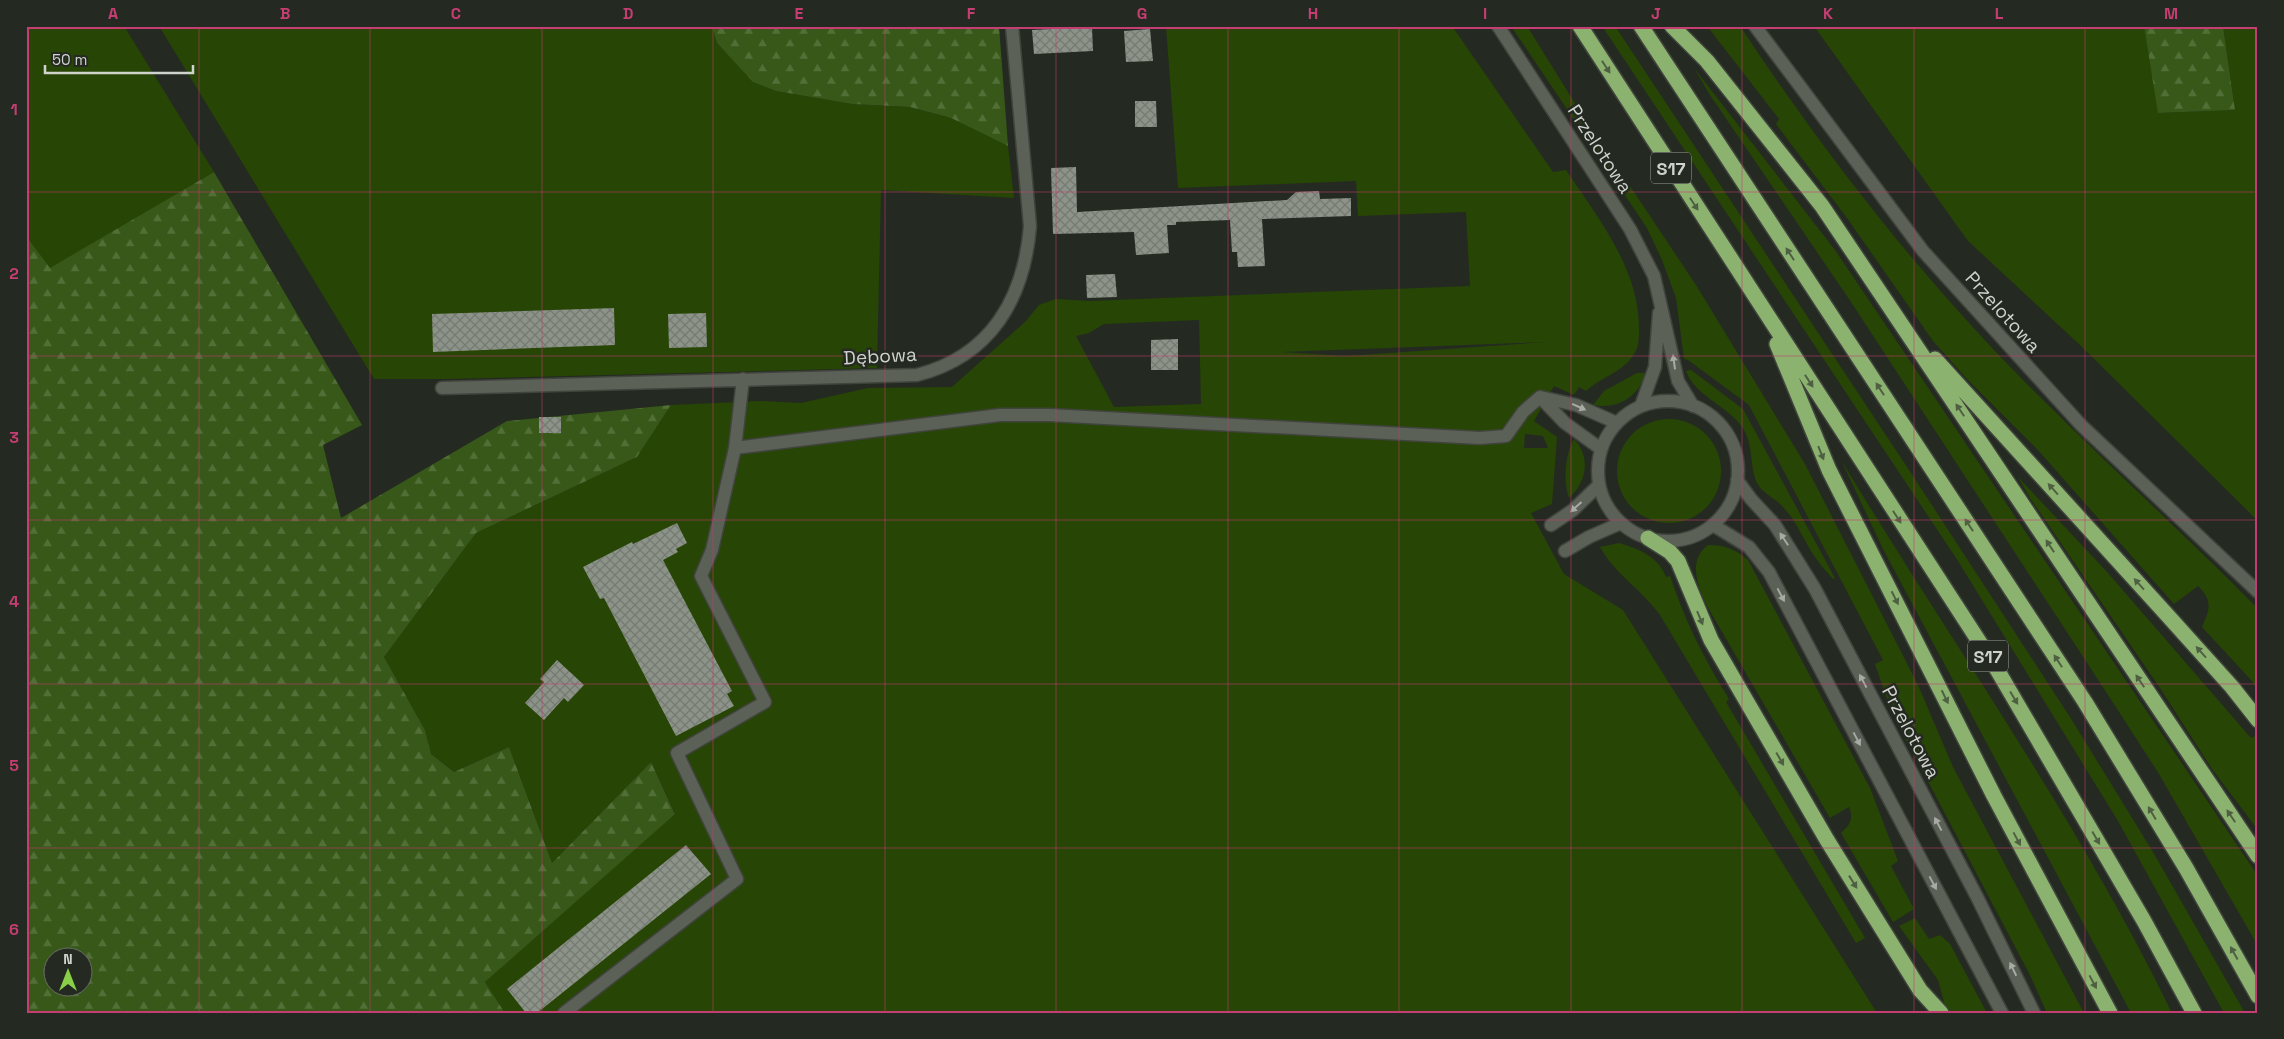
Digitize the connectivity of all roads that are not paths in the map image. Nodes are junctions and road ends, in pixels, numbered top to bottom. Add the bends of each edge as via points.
1 (1012, 26) edge
2 (1498, 26) edge
3 (1580, 26) edge
4 (1641, 26) edge
5 (1672, 26) edge
6 (1755, 26) edge
7 (1660, 298) junction
8 (1763, 311) junction
9 (1894, 313) junction
10 (743, 379) junction
11 (442, 388) dead end
12 (1540, 397) junction
13 (1642, 406) junction
14 (1693, 406) junction
15 (1617, 423) junction
16 (735, 448) junction
17 (1601, 449) junction
18 (1737, 480) junction
19 (1600, 486) junction
20 (1621, 523) junction
21 (1551, 525) dead end
22 (1713, 525) junction
23 (1648, 538) junction
24 (1565, 551) dead end
25 (2258, 592) edge
26 (2258, 720) edge
27 (2258, 856) edge
28 (2258, 996) edge
29 (564, 1013) edge
30 (1941, 1013) edge
31 (2002, 1013) edge
32 (2034, 1013) edge
33 (2110, 1013) edge
34 (2194, 1013) edge

1 - 10 street, Dębowa via 1030,226 1028,254 1008,310 989,334 959,359 938,370 907,376
2 - 7 street, Przelotowa via 1630,229 1654,276
3 -> 8 highway, S17
28 -> 4 highway, S17 via 2186,868 2085,702
5 - 9 highway via 1707,60 1822,206
6 - 25 street, Przelotowa via 1923,251 2081,425
7 - 13 street, Przelotowa via 1655,367
14 -> 7 street, Przelotowa via 1678,381
8 -> 33 highway via 1828,470 1994,796
8 -> 34 highway, S17 via 1995,666
26 -> 9 highway via 2232,687
27 -> 9 highway
10 - 11 street, Dębowa
10 - 16 street
12 -> 15 street via 1576,405
12 - 16 street via 1523,412 1506,436 1480,438 1049,415 1000,416
12 - 17 street via 1565,423
13 - 14 street via 1662,401
13 - 15 street
14 - 18 street via 1708,414 1726,431 1736,454
15 - 17 street
16 - 29 street via 712,550 701,576 764,702 677,753 738,879
17 - 19 street via 1598,467
18 - 22 street via 1729,504
32 -> 18 street, Przelotowa via 1977,897 1810,581 1775,525
19 - 20 street via 1607,506
19 -> 21 street
20 - 23 street
20 - 24 street
22 - 23 street via 1682,539
22 -> 31 street via 1749,547 1769,572
23 -> 30 highway via 1678,561 1711,640 1827,840 1920,990

